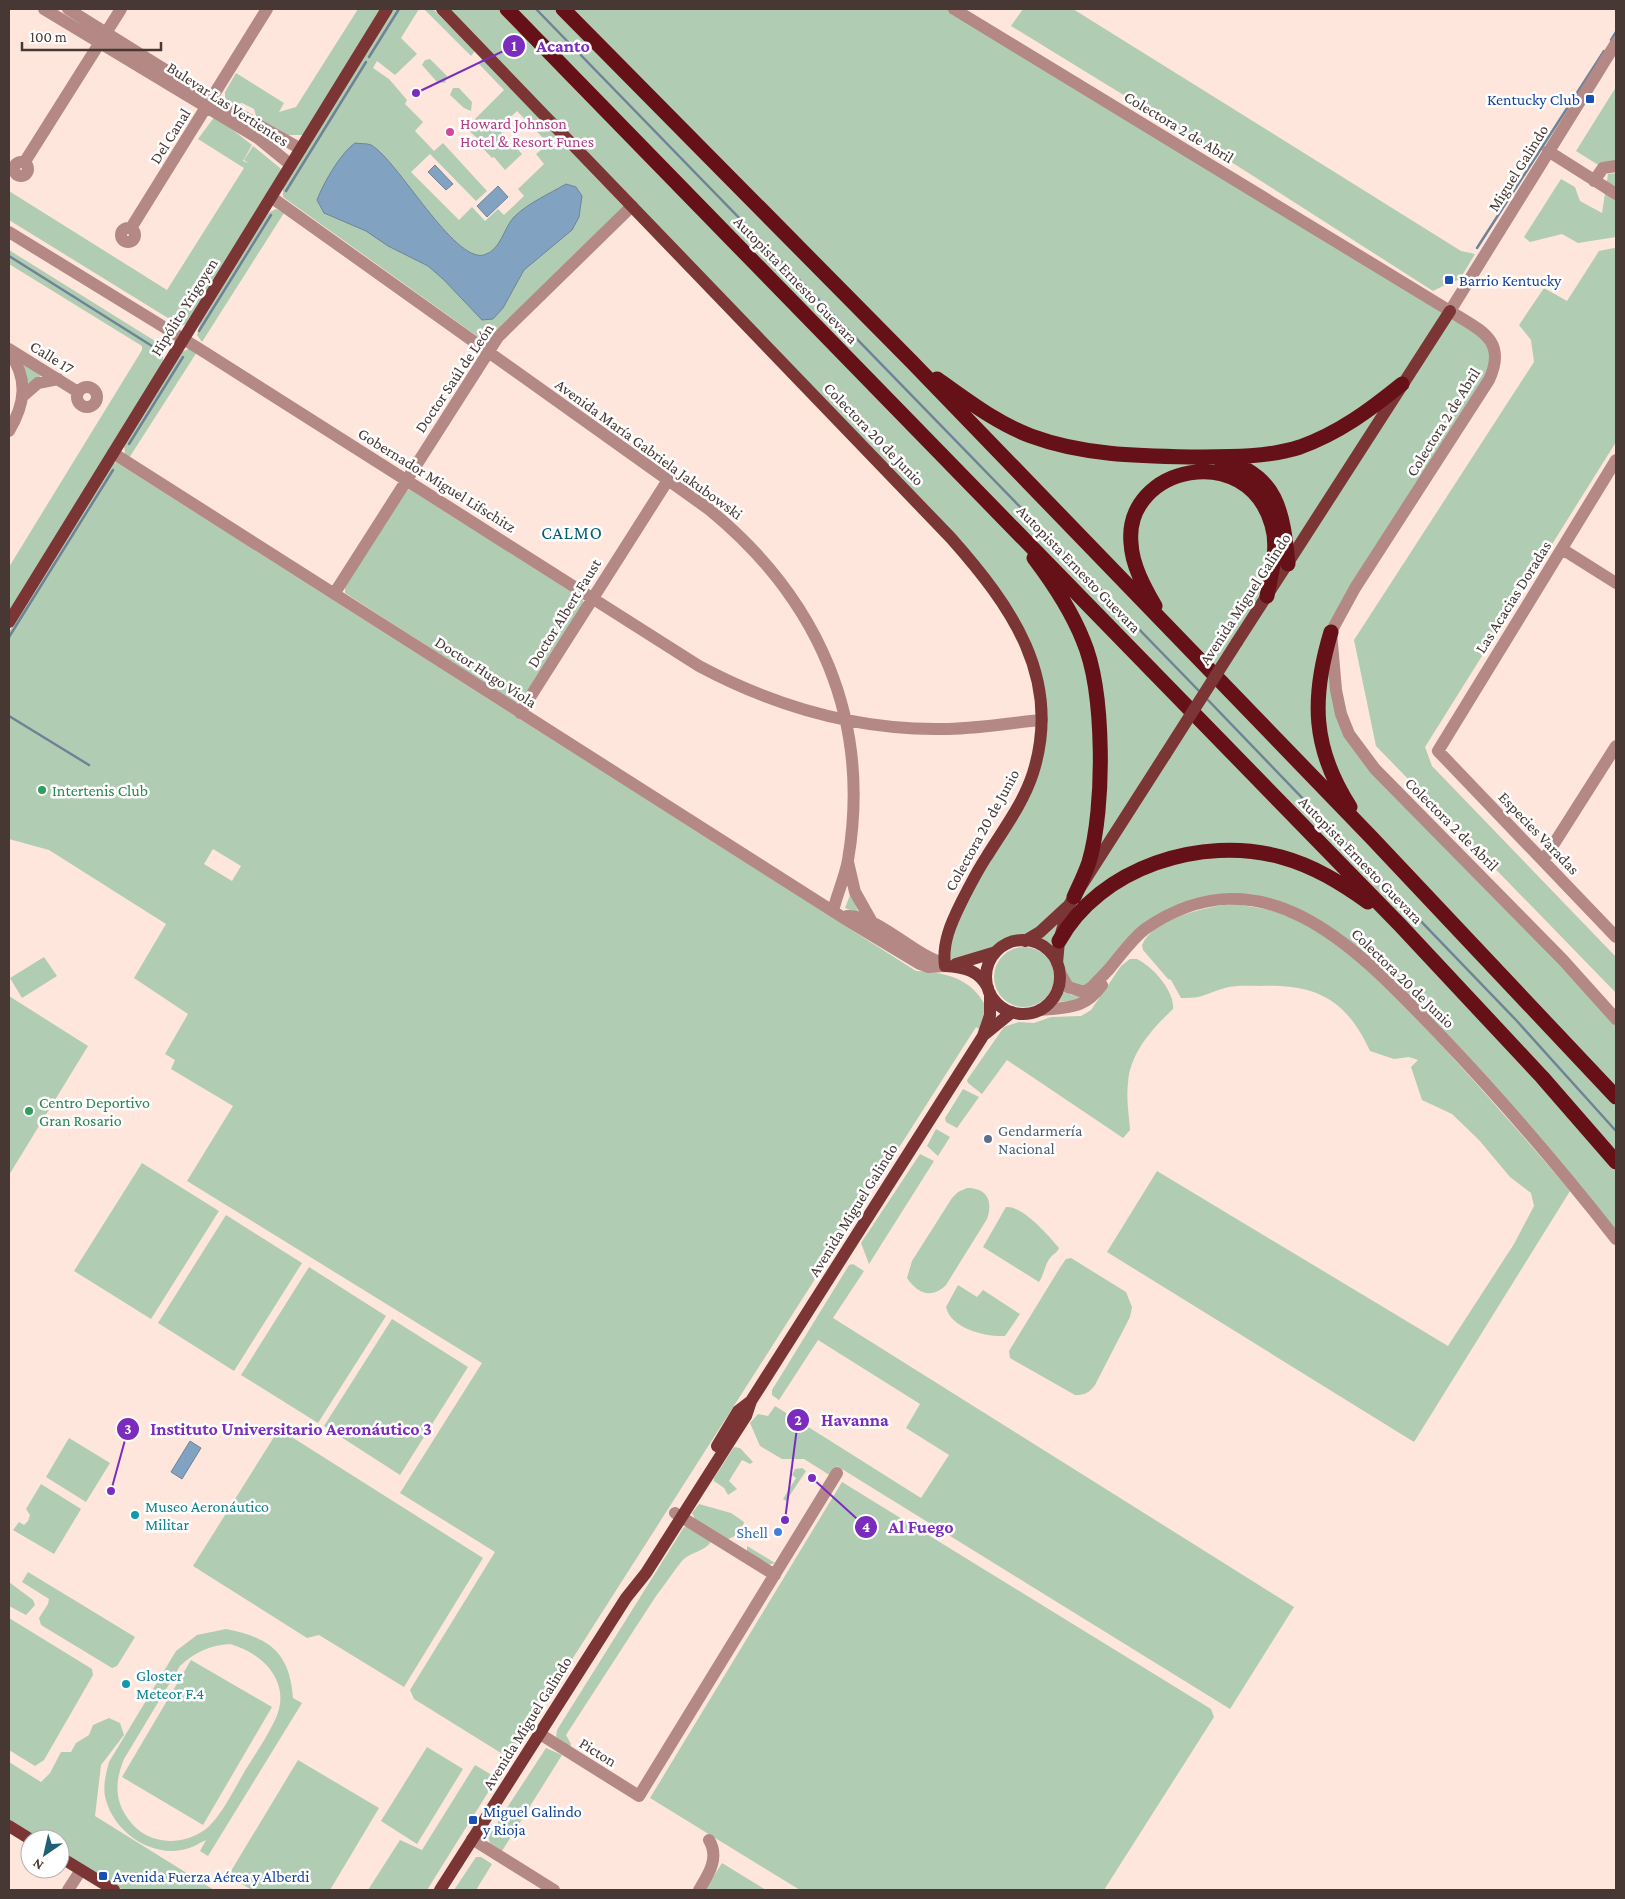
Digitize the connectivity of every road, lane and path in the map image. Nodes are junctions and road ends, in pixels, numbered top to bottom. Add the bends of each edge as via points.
1 (44, 9) edge
2 (68, 9) edge
3 (121, 9) edge
4 (267, 9) edge
5 (387, 9) edge
6 (442, 9) edge
7 (507, 9) edge
8 (563, 9) edge
9 (954, 9) edge
10 (106, 32) junction
11 (99, 43) junction
12 (1616, 43) edge
13 (209, 103) junction
14 (301, 149) junction
15 (1548, 151) junction
16 (24, 163) dead end
17 (291, 165) junction
18 (1616, 166) edge
19 (1594, 180) junction
20 (1616, 194) edge
21 (272, 197) junction
22 (632, 206) junction
23 (132, 228) dead end
24 (9, 232) edge
25 (1450, 311) junction
26 (184, 339) junction
27 (9, 350) edge
28 (487, 352) junction
29 (911, 362) junction
30 (58, 379) junction
31 (1402, 384) junction
32 (78, 392) dead end
33 (23, 396) junction
34 (9, 431) edge
35 (113, 453) junction
36 (1208, 457) junction
37 (1616, 460) edge
38 (406, 479) junction
39 (668, 480) junction
40 (993, 506) junction
41 (1562, 549) junction
42 (1288, 564) junction
43 (1616, 583) edge
44 (334, 594) junction
45 (1266, 596) junction
46 (593, 598) junction
47 (9, 622) edge
48 (1168, 626) junction
49 (1330, 632) junction
50 (520, 713) junction
51 (845, 720) junction
52 (1042, 720) junction
53 (1616, 746) edge
54 (1438, 751) joint
55 (1371, 837) junction
56 (1543, 861) junction
57 (848, 862) junction
58 (850, 878) junction
59 (1071, 901) junction
60 (837, 914) junction
61 (873, 924) junction
62 (1400, 925) junction
63 (1616, 937) edge
64 (1024, 940) junction
65 (1059, 941) junction
66 (996, 952) junction
67 (945, 965) junction
68 (1058, 968) junction
69 (1109, 969) junction
70 (989, 990) junction
71 (1040, 1010) junction
72 (1012, 1012) junction
73 (1616, 1018) edge
74 (983, 1036) junction
75 (1616, 1097) edge
76 (1616, 1162) edge
77 (1616, 1240) edge
78 (837, 1473) dead end
79 (678, 1515) junction
80 (775, 1575) junction
81 (540, 1734) junction
82 (9, 1826) edge
83 (20, 1833) edge
84 (472, 1839) junction
85 (709, 1840) dead end
86 (70, 1863) edge
87 (81, 1870) junction
88 (68, 1890) edge
89 (114, 1890) edge
90 (440, 1890) edge
91 (554, 1890) edge
92 (698, 1890) edge

1 - 11 street, Bulevar Las Vertientes
2 - 10 street, Bulevar Las Vertientes
3 - 10 street
4 - 13 street, Del Canal
5 - 14 main road, Hipólito Yrigoyen
6 - 22 main road, Colectora 20 de Junio
7 - 40 highway, Autopista Ernesto Guevara
8 - 29 highway, Autopista Ernesto Guevara
9 - 25 street, Colectora 2 de Abril
10 - 11 street
10 - 13 street, Bulevar Las Vertientes
11 - 13 street, Bulevar Las Vertientes
11 - 16 street
12 - 15 street, Miguel Galindo
13 - 14 street, Bulevar Las Vertientes
13 - 17 street, Bulevar Las Vertientes
13 - 23 street, Del Canal
14 - 17 main road, Hipólito Yrigoyen
15 - 19 street
15 - 25 street, Miguel Galindo
17 - 21 main road, Hipólito Yrigoyen
18 - 19 street via 1603,168
19 - 20 street
21 - 26 main road, Hipólito Yrigoyen
21 - 28 street, Avenida María Gabriela Jakubowski
22 - 28 street, Doctor Saúl de León via 498,337
22 - 52 main road, Colectora 20 de Junio via 980,571 1026,643 1038,682
24 - 26 street, Gobernador Miguel Lifschitz
25 - 31 main road, Avenida Miguel Galindo
25 - 49 street, Colectora 2 de Abril via 1490,339 1495,348 1494,370
26 - 35 main road, Hipólito Yrigoyen
26 - 38 street, Gobernador Miguel Lifschitz
27 - 30 street, Calle 17
27 - 33 street via 18,369
28 - 38 street, Doctor Saúl de León
28 - 39 street, Avenida María Gabriela Jakubowski
29 - 36 highway via 985,413 1030,435 1095,452
29 - 48 highway, Autopista Ernesto Guevara
30 - 32 street, Calle 17
30 - 33 street via 38,383
31 - 36 highway via 1366,413 1334,432 1298,447 1261,454
31 - 42 main road, Avenida Miguel Galindo
33 - 34 street via 22,408
35 - 44 street, Doctor Hugo Viola
35 - 47 main road, Hipólito Yrigoyen
36 - 42 highway via 1255,476 1275,498 1282,515
37 - 41 street, Las Acacias Doradas
38 - 44 street, Doctor Saúl de León
38 - 46 street, Gobernador Miguel Lifschitz
39 - 46 street, Doctor Albert Faust
39 - 51 street, Avenida María Gabriela Jakubowski via 733,529 783,583 827,659
40 - 59 highway via 1063,600 1084,640 1096,682 1099,757 1094,840 1089,863
40 - 62 highway, Autopista Ernesto Guevara
41 - 43 street
41 - 54 street, Las Acacias Doradas
42 - 45 main road, Avenida Miguel Galindo
44 - 50 street, Doctor Hugo Viola
45 - 48 highway via 1275,545 1273,526 1259,497 1248,486 1219,473 1190,472 1169,478 1152,490 1139,507 1130,542 1135,565 1147,592
45 - 59 main road, Avenida Miguel Galindo, bridge
46 - 50 street, Doctor Albert Faust
46 - 51 street, Gobernador Miguel Lifschitz via 724,679 784,704
48 - 55 highway, Autopista Ernesto Guevara
49 - 55 highway via 1318,696 1325,756 1332,776
49 - 73 street, Colectora 2 de Abril via 1341,714 1360,751
50 - 60 street, Doctor Hugo Viola
51 - 52 street, Gobernador Miguel Lifschitz via 935,730
51 - 57 street, Avenida María Gabriela Jakubowski via 853,780
52 - 67 main road, Colectora 20 de Junio via 1032,774 953,920 944,949
53 - 56 street
54 - 56 street, Especies Varadas
55 - 75 highway, Autopista Ernesto Guevara
56 - 63 street, Especies Varadas
57 - 58 street, Avenida María Gabriela Jakubowski
57 - 60 street, Avenida María Gabriela Jakubowski
58 - 60 street, Avenida María Gabriela Jakubowski
58 - 61 street, Avenida María Gabriela Jakubowski
59 - 64 main road, Avenida Miguel Galindo via 1040,932
59 - 65 main road, Avenida Miguel Galindo
60 - 61 street, Doctor Hugo Viola
60 - 67 street, Doctor Hugo Viola via 920,964
61 - 67 street, Doctor Hugo Viola
62 - 65 highway via 1343,885 1305,864 1252,851 1222,850 1170,858 1129,876 1088,902
62 - 76 highway, Autopista Ernesto Guevara via 1542,1077
64 - 66 main road
64 - 68 main road via 1044,947
65 - 68 main road, Avenida Miguel Galindo
66 - 67 main road, Doctor Hugo Viola via 967,962
66 - 70 main road via 987,969
67 - 70 main road, Doctor Hugo Viola via 972,971
68 - 69 street, Colectora 20 de Junio via 1068,987 1084,992
68 - 71 main road via 1058,991
69 - 71 street, Colectora 20 de Junio via 1103,983 1089,1000 1077,1006
69 - 77 street, Colectora 20 de Junio via 1144,930 1180,910 1203,903 1253,900 1302,915 1361,956 1401,994 1522,1125
70 - 72 main road via 999,1005
70 - 74 main road, Avenida Miguel Galindo via 990,1015
71 - 72 main road via 1026,1014
72 - 74 main road, Avenida Miguel Galindo
74 - 79 main road, Avenida Miguel Galindo via 751,1401 740,1424
78 - 80 street
79 - 80 street
79 - 81 main road, Avenida Miguel Galindo via 646,1573 626,1598
80 - 81 street, Picton via 639,1796
81 - 84 main road, Avenida Miguel Galindo
82 - 83 main road
84 - 90 main road, Avenida Miguel Galindo
84 - 91 street
85 - 92 street via 714,1848 713,1858 710,1871
86 - 87 main road
87 - 88 street
87 - 89 main road

